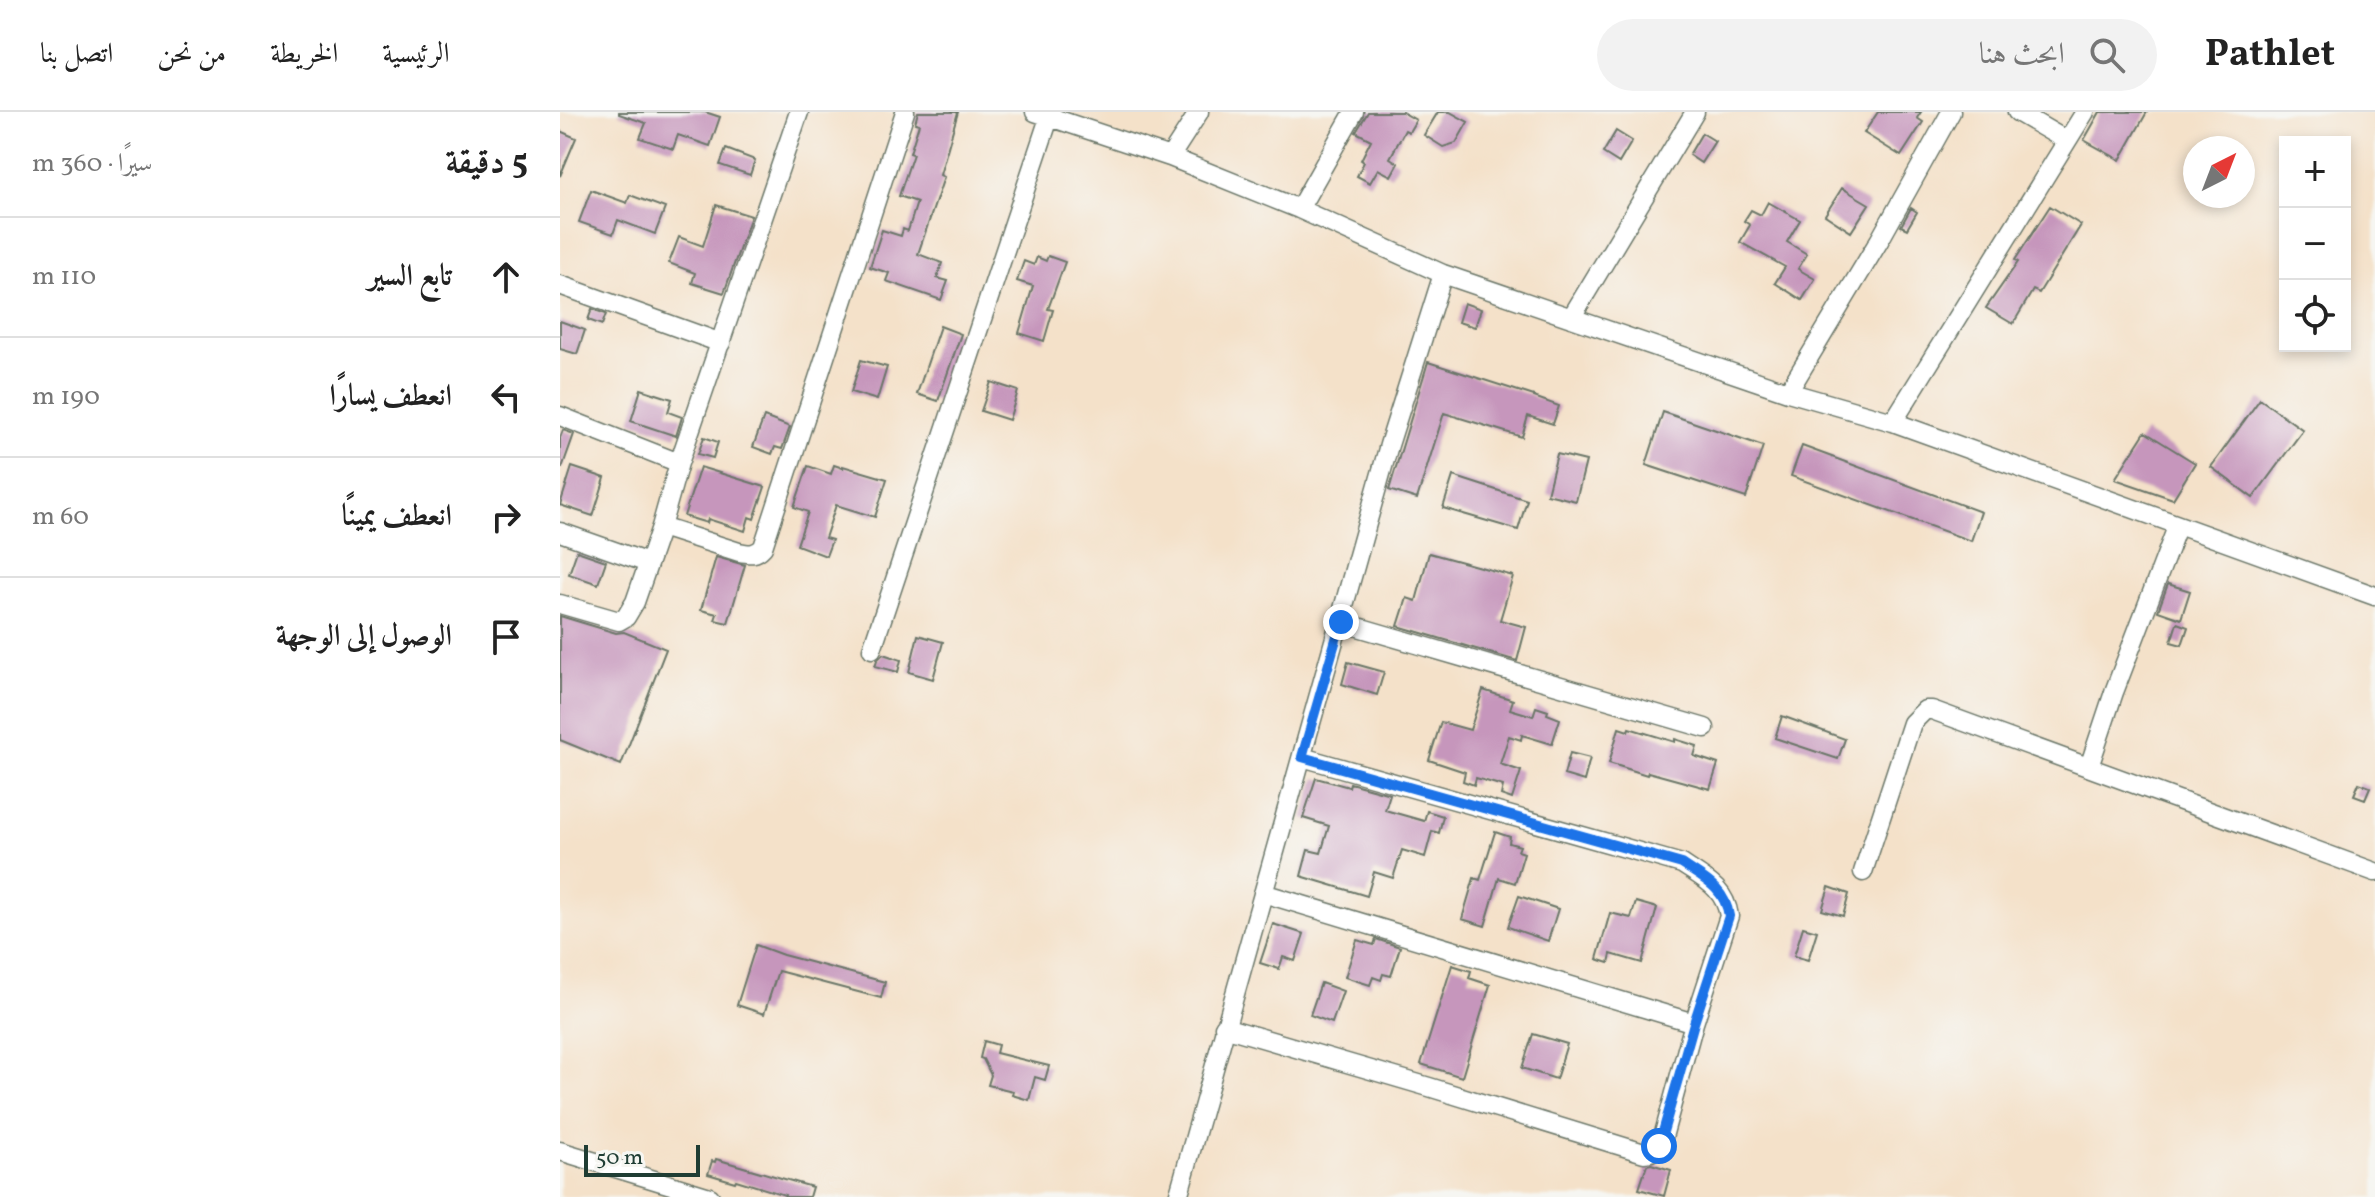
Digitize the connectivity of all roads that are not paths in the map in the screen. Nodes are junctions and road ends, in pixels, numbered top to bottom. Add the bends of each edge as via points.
1 (799, 112) edge
2 (905, 112) edge
3 (1199, 112) edge
4 (1354, 112) edge
5 (1695, 112) edge
6 (1951, 112) edge
7 (2017, 112) edge
8 (2085, 112) edge
9 (1045, 114) edge
10 (2067, 141) junction
11 (1170, 157) junction
12 (1299, 209) junction
13 (1443, 274) junction
14 (560, 285) edge
15 (1571, 318) junction
16 (721, 343) junction
17 (1788, 392) junction
18 (560, 416) edge
19 (1893, 422) junction
20 (679, 463) junction
21 (661, 527) junction
22 (2177, 527) junction
23 (560, 532) edge
24 (648, 563) junction
25 (2375, 596) edge
26 (560, 604) edge
27 (1341, 622) junction
28 (872, 649) dead end
29 (1705, 728) dead end
30 (1302, 757) junction
31 (2089, 767) junction
32 (1863, 872) dead end
33 (2375, 872) edge
34 (1263, 893) junction
35 (1694, 1023) junction
36 (1224, 1027) junction
37 (560, 1151) edge
38 (710, 1197) edge
39 (1178, 1197) edge

1 - 16 street
2 - 21 street via 763,547 751,554
3 - 11 street
4 - 12 street
5 - 15 street
6 - 17 street
7 - 10 street
8 - 10 street
9 - 11 street
9 - 28 street
10 - 19 street
11 - 12 street
12 - 13 street
13 - 15 street
13 - 27 street
14 - 16 street
15 - 17 street
16 - 20 street
17 - 19 street
18 - 20 street
19 - 22 street
20 - 21 street
21 - 24 street
22 - 25 street
22 - 31 street
23 - 24 street
24 - 26 street via 632,610 619,621
27 - 29 street
27 - 30 street
30 - 34 street
30 - 35 street via 1682,864 1720,892 1729,916
31 - 32 street via 1925,710 1907,736
31 - 33 street
34 - 35 street
34 - 36 street
35 - 36 street via 1663,1137 1650,1153
36 - 39 street
37 - 38 street

